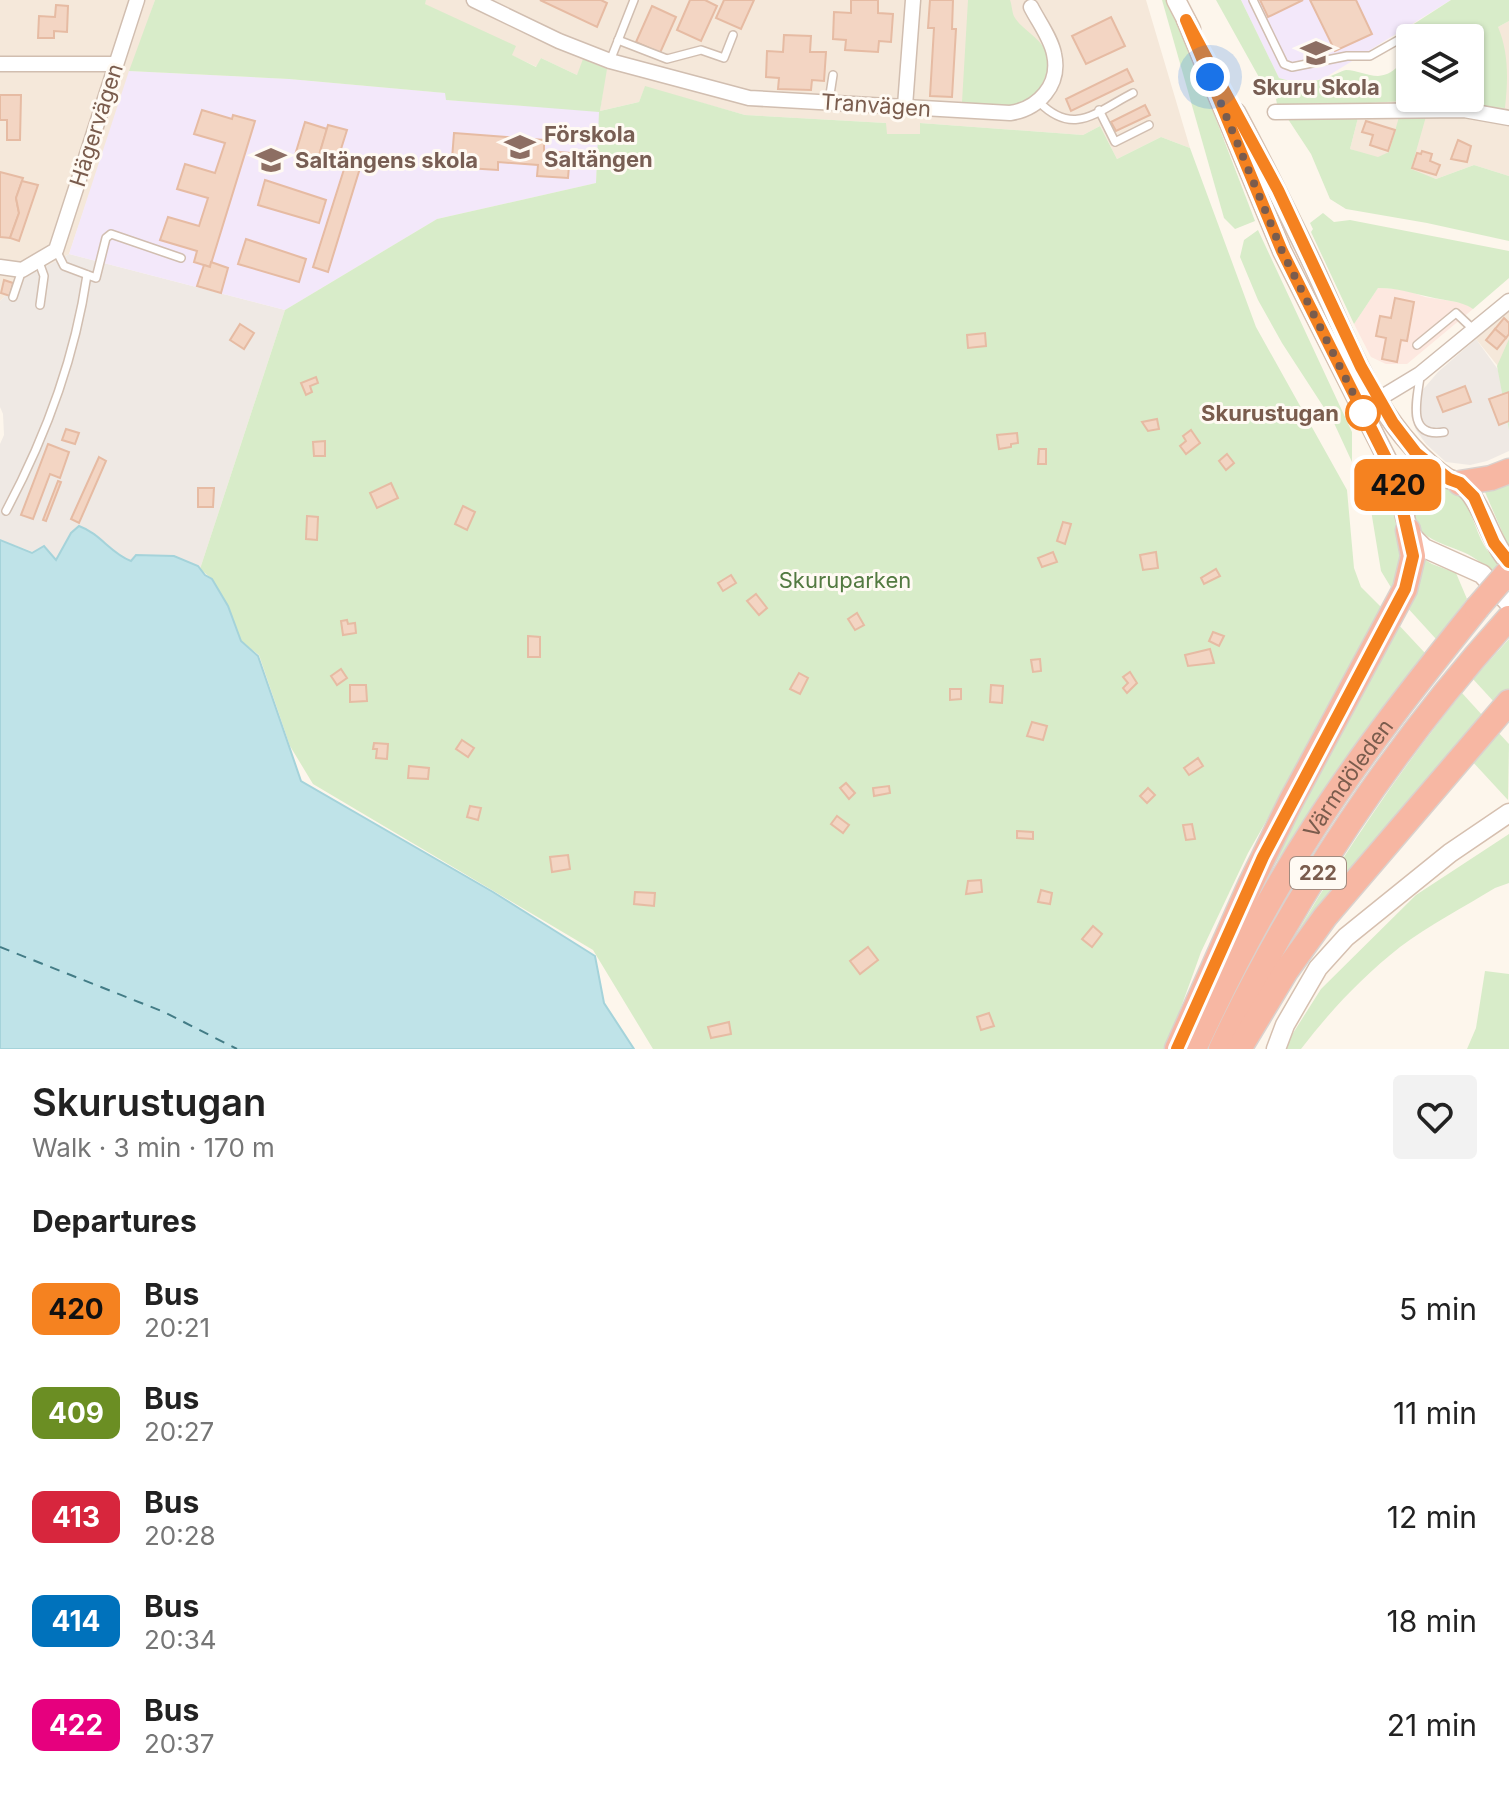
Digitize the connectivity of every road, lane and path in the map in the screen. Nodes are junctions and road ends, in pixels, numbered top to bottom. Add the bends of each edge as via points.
1 (137, 0) edge
2 (474, 0) edge
3 (634, 0) edge
4 (913, 0) edge
5 (1253, 0) edge
6 (1031, 7) dead end
7 (1181, 7) edge
8 (733, 35) dead end
9 (618, 40) junction
10 (1396, 41) edge
11 (610, 61) junction
12 (0, 64) edge
13 (115, 64) junction
14 (833, 75) dead end
15 (1133, 93) dead end
16 (829, 101) junction
17 (1039, 102) junction
18 (905, 106) junction
19 (1099, 110) junction
20 (1275, 112) dead end
21 (1509, 118) edge
22 (1149, 125) dead end
23 (56, 250) junction
24 (181, 258) dead end
25 (39, 262) junction
26 (0, 267) edge
27 (22, 270) junction
28 (87, 275) junction
29 (13, 297) dead end
30 (1509, 301) edge
31 (40, 305) dead end
32 (1474, 330) junction
33 (1417, 345) dead end
34 (1420, 374) junction
35 (1379, 399) junction
36 (1361, 409) junction
37 (1444, 432) dead end
38 (1509, 471) edge
39 (1455, 481) junction
40 (6, 511) dead end
41 (1407, 521) junction
42 (1509, 562) edge
43 (1509, 571) edge
44 (1509, 603) edge
45 (1498, 630) edge
46 (1509, 702) edge
47 (1509, 813) edge
48 (1509, 826) edge
49 (1413, 883) junction
50 (1177, 1049) edge
51 (1194, 1049) edge
52 (1221, 1049) edge
53 (1239, 1049) edge
54 (1276, 1049) edge

1 - 13 street, Hägervägen
2 - 11 street, Tranvägen
3 - 9 lane
4 - 18 street
5 - 10 lane via 1284,64 1292,67 1370,56
6 - 17 street via 1054,52 1052,80
7 - 35 main road via 1278,190
7 - 36 main road via 1282,251
8 - 9 lane via 724,58 701,50 667,59
9 - 11 lane
11 - 16 street, Tranvägen via 749,98
12 - 13 street
13 - 23 street, Hägervägen
14 - 16 lane
15 - 19 lane
16 - 18 street, Tranvägen
17 - 18 street, Tranvägen via 1010,113
17 - 19 lane via 1066,121
19 - 22 lane via 1115,142
20 - 21 street via 1452,110
23 - 25 street
23 - 28 lane via 64,266
24 - 28 lane via 111,234 96,278
25 - 27 street
25 - 31 lane via 44,276
26 - 27 street
27 - 29 lane
28 - 40 lane via 47,423
30 - 32 street
32 - 33 lane via 1456,313
32 - 34 street
34 - 35 street
34 - 37 lane via 1416,415 1422,429
35 - 36 street
35 - 39 main road via 1405,441 1426,463
36 - 41 main road via 1395,476
38 - 39 highway
39 - 41 main road via 1441,478 1422,485 1412,495
39 - 42 main road via 1474,497 1494,543
41 - 44 main road via 1424,548 1482,574
41 - 50 highway via 1413,556 1396,608 1263,857
43 - 51 highway, Värmdöleden / 222, bridge via 1413,689 1314,826
45 - 52 highway, Värmdöleden / 222 via 1331,850
46 - 53 highway via 1325,917
47 - 49 main road
48 - 49 main road
49 - 54 main road via 1346,937 1318,968

